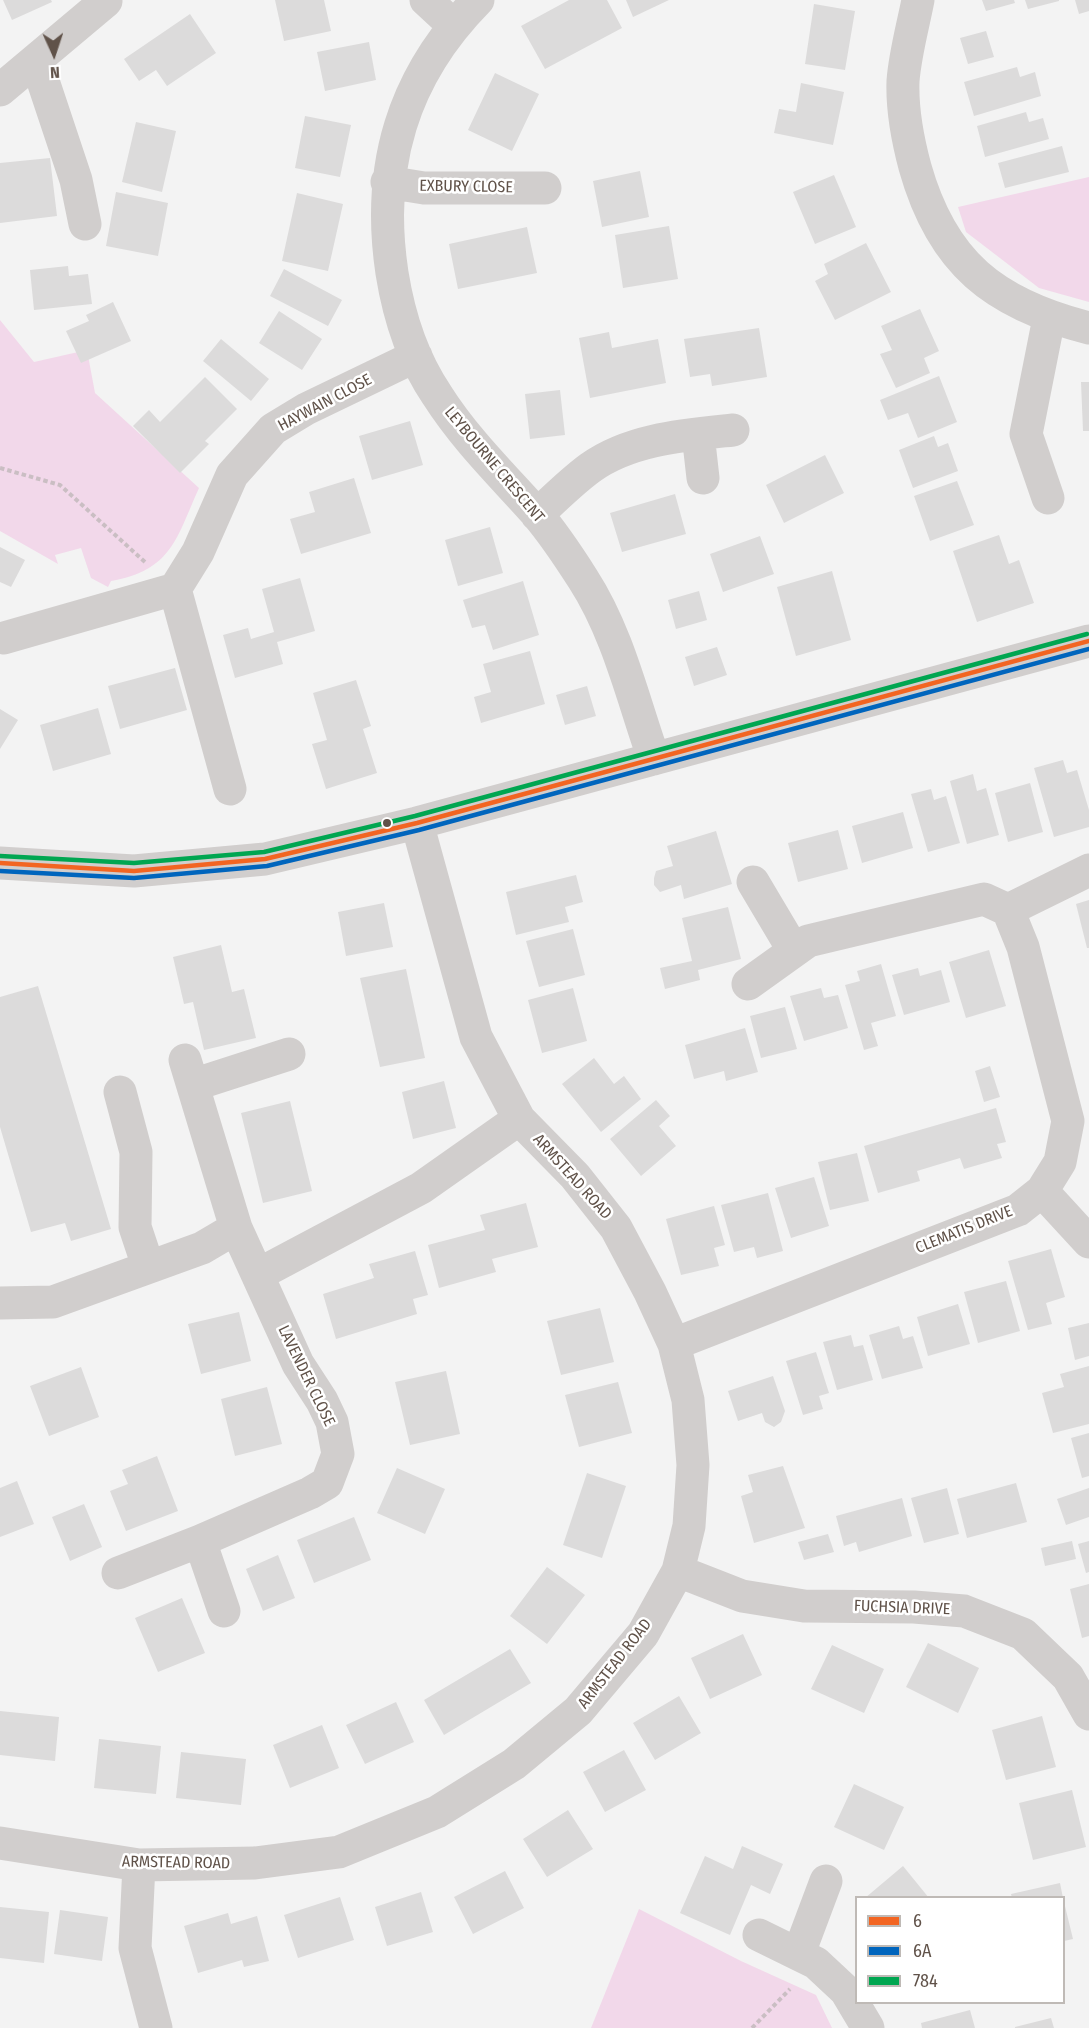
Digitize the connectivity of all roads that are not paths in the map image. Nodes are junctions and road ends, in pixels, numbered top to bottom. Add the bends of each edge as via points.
1 (106, 0) edge
2 (426, 0) edge
3 (478, 0) edge
4 (918, 0) edge
5 (453, 25) junction
6 (36, 60) junction
7 (0, 90) edge
8 (387, 182) junction
9 (545, 188) dead end
10 (85, 225) dead end
11 (1049, 318) junction
12 (1089, 328) edge
13 (416, 356) junction
14 (733, 430) dead end
15 (698, 434) junction
16 (703, 478) dead end
17 (1048, 498) dead end
18 (537, 515) junction
19 (175, 589) junction
20 (4, 638) dead end
21 (1089, 641) edge
22 (654, 759) junction
23 (230, 789) dead end
24 (417, 823) junction
25 (0, 863) edge
26 (1089, 870) edge
27 (753, 882) dead end
28 (1008, 910) junction
29 (794, 951) junction
30 (748, 984) dead end
31 (289, 1054) dead end
32 (120, 1092) dead end
33 (519, 1119) junction
34 (1042, 1191) junction
35 (236, 1228) junction
36 (1089, 1242) edge
37 (148, 1266) junction
38 (259, 1274) junction
39 (0, 1303) edge
40 (674, 1344) junction
41 (200, 1541) junction
42 (678, 1571) junction
43 (118, 1573) dead end
44 (224, 1611) dead end
45 (1089, 1714) edge
46 (0, 1843) edge
47 (139, 1865) junction
48 (826, 1881) dead end
49 (759, 1935) dead end
50 (807, 1958) junction
51 (156, 2028) edge
52 (868, 2028) edge

1 - 6 street
2 - 5 street
3 - 5 street, LEYBOURNE CRESCENT
4 - 11 street via 903,82 909,145 925,201 952,251 997,292
5 - 8 street, LEYBOURNE CRESCENT via 431,57 412,96
6 - 7 street
6 - 10 street via 76,180
8 - 9 street, EXBURY CLOSE via 424,188
8 - 13 street, LEYBOURNE CRESCENT via 387,222 396,299 402,327
11 - 12 street
11 - 17 street via 1026,434
13 - 18 street, LEYBOURNE CRESCENT via 435,394 462,430
13 - 19 street, HAYWAIN CLOSE via 273,429 232,476 198,552
14 - 15 street
15 - 16 street
15 - 18 street via 645,443 611,456 591,467
18 - 22 street, LEYBOURNE CRESCENT via 584,580 607,623
19 - 20 street
19 - 23 street
21 - 22 street
22 - 24 street
24 - 25 street via 266,859 134,871
24 - 33 street, ARMSTEAD ROAD via 476,1037
26 - 28 street
27 - 29 street
28 - 29 street via 984,899 808,941
28 - 34 street, CLEMATIS DRIVE via 1023,947 1068,1121 1060,1162
29 - 30 street
31 - 35 street, LAVENDER CLOSE via 189,1073
32 - 37 street via 136,1152 135,1227
33 - 38 street via 421,1188
33 - 40 street, ARMSTEAD ROAD via 575,1176 616,1228
34 - 36 street
34 - 40 street, CLEMATIS DRIVE via 1018,1210
35 - 37 street via 202,1248
35 - 38 street, LAVENDER CLOSE
37 - 39 street via 53,1302
38 - 41 street, LAVENDER CLOSE via 298,1364 332,1422 338,1454 327,1483
40 - 42 street, ARMSTEAD ROAD via 688,1400 693,1465 689,1526
41 - 43 street, LAVENDER CLOSE
41 - 44 street
42 - 45 street, FUCHSIA DRIVE via 742,1596 804,1606 914,1606 964,1611 1023,1634 1068,1677
42 - 47 street, ARMSTEAD ROAD via 643,1634 578,1711 514,1764 437,1812 339,1852 255,1863
46 - 47 street, ARMSTEAD ROAD
47 - 51 street via 135,1948
48 - 50 street
49 - 50 street
50 - 52 street via 846,1991

